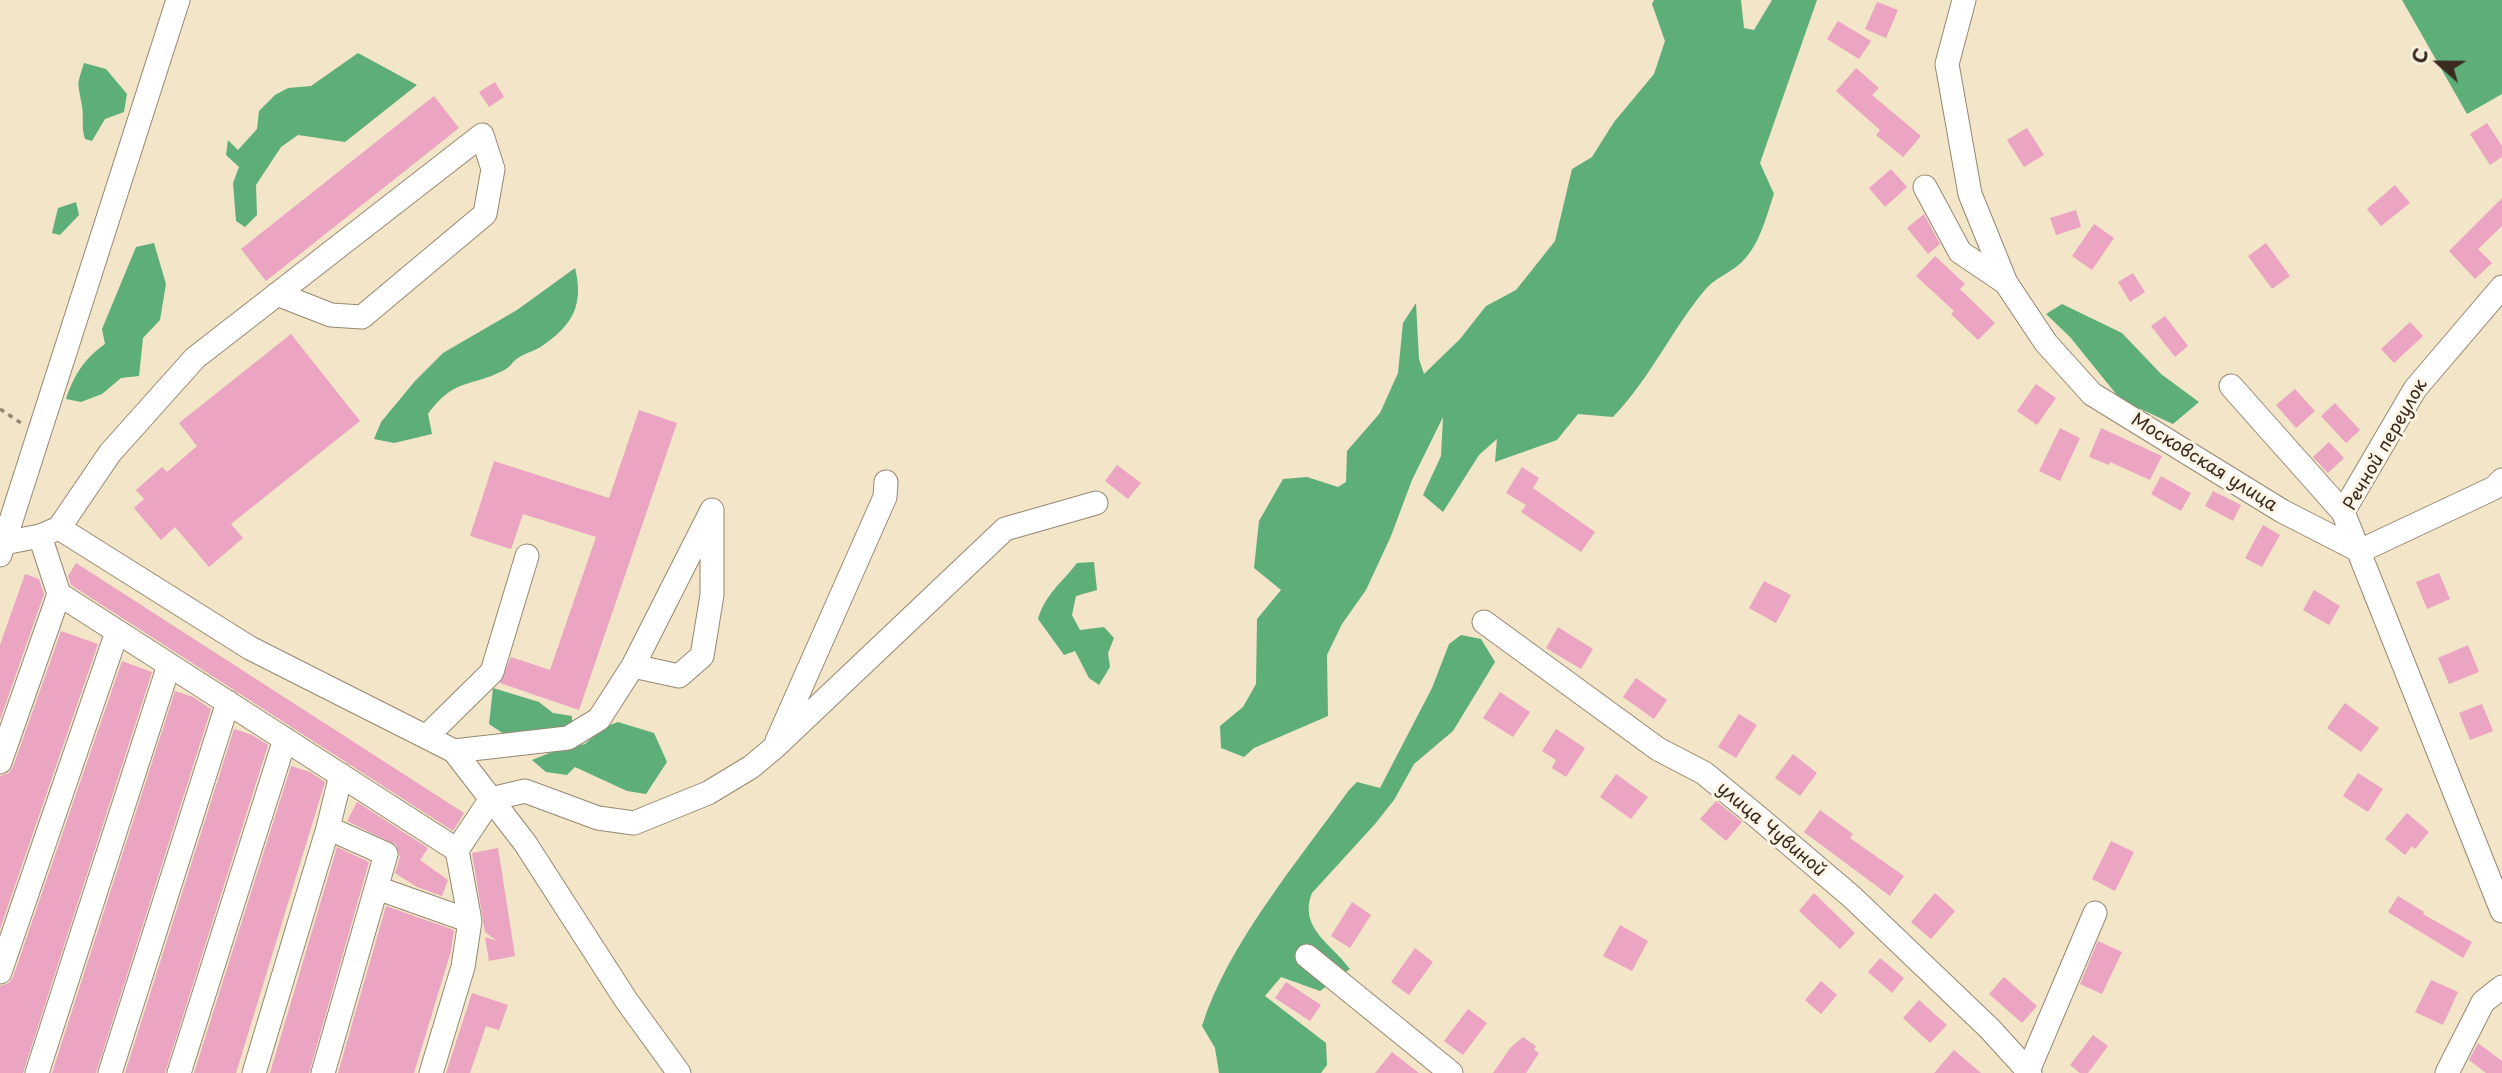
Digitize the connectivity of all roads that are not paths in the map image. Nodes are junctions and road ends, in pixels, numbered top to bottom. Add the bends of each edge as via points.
1 (178, 0) edge
2 (1964, 0) edge
3 (1925, 187) dead end
4 (2006, 283) junction
5 (2502, 287) edge
6 (277, 294) junction
7 (2231, 386) dead end
8 (2502, 480) edge
9 (886, 482) dead end
10 (1096, 503) dead end
11 (2343, 512) junction
12 (49, 532) junction
13 (2, 549) edge
14 (2360, 551) junction
15 (527, 556) dead end
16 (59, 594) junction
17 (1483, 622) dead end
18 (117, 632) junction
19 (169, 665) junction
20 (633, 666) junction
21 (228, 702) junction
22 (426, 737) junction
23 (285, 739) junction
24 (775, 747) junction
25 (454, 751) junction
26 (0, 762) edge
27 (341, 775) junction
28 (491, 799) junction
29 (328, 828) junction
30 (457, 850) junction
31 (377, 888) junction
32 (2502, 911) edge
33 (2095, 913) dead end
34 (470, 921) junction
35 (1307, 956) dead end
36 (0, 972) edge
37 (2502, 987) edge
38 (2029, 1072) edge
39 (37, 1073) edge
40 (110, 1073) edge
41 (179, 1073) edge
42 (254, 1073) edge
43 (323, 1073) edge
44 (431, 1073) edge
45 (679, 1073) edge
46 (1451, 1073) edge
47 (2447, 1073) edge

1 - 13 street
2 - 4 street, Московская улица via 1947,64 1970,194
3 - 4 street via 1960,252
4 - 14 street, Московская улица via 2046,343 2092,394 2282,511
5 - 11 street, Речной переулок via 2415,389
6 - 6 street via 438,168 481,135 492,169 485,214 362,317 331,315
6 - 12 street via 195,358 110,453
7 - 11 street
8 - 14 street via 2437,517
9 - 24 street via 885,498
10 - 24 street via 1005,529
11 - 14 street, Речной переулок
12 - 13 street
12 - 16 street
12 - 22 street via 250,648
14 - 32 street
15 - 22 street via 492,671
16 - 18 street
16 - 26 street
17 - 38 street, улица Чувиной via 1658,749 1704,773 1759,818 1852,897
18 - 19 street
18 - 36 street
19 - 21 street
19 - 39 street
20 - 20 street via 678,676 702,656 712,595 712,510
20 - 25 street via 599,719 568,738
21 - 23 street
21 - 40 street
22 - 25 street
23 - 27 street
23 - 41 street
24 - 28 street via 708,793 634,823 598,818 525,791
25 - 28 street
27 - 29 street
27 - 30 street
28 - 30 street
28 - 45 street
29 - 31 street via 386,855
29 - 42 street
30 - 34 street
31 - 34 street
31 - 43 street
33 - 38 street
34 - 44 street via 463,967
35 - 46 street
37 - 47 street via 2483,1002

